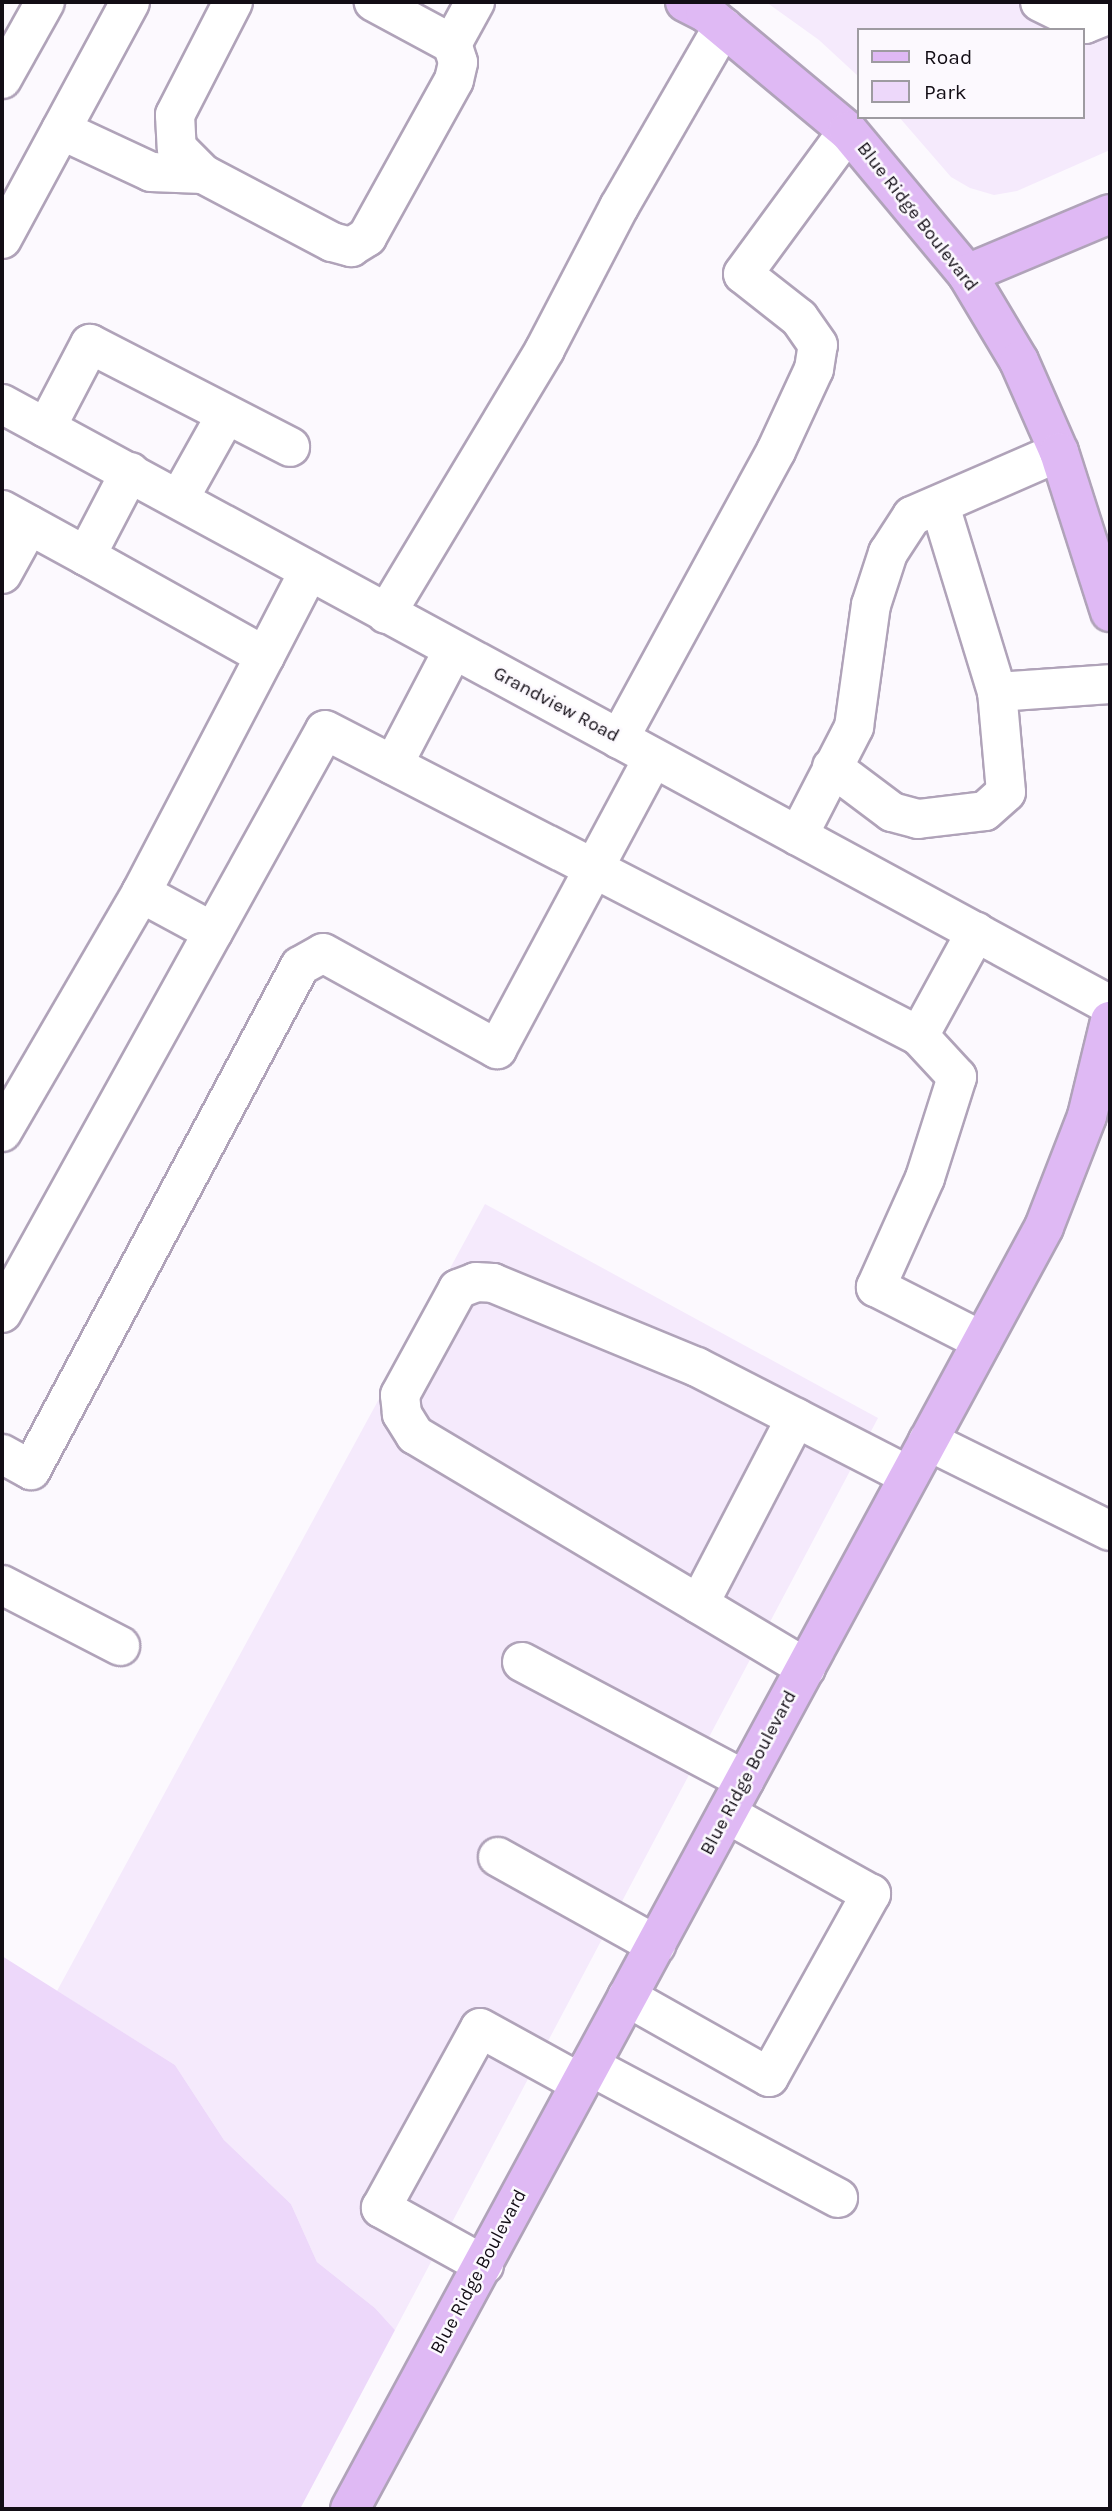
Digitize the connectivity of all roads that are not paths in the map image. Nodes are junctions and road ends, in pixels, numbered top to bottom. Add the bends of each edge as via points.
1 (45, 2) edge
2 (130, 2) edge
3 (233, 2) edge
4 (374, 2) edge
5 (475, 2) edge
6 (685, 2) edge
7 (1040, 2) edge
8 (1110, 14) edge
9 (723, 27) junction
10 (452, 44) junction
11 (2, 79) edge
12 (61, 130) junction
13 (848, 131) junction
14 (203, 174) junction
15 (1110, 214) edge
16 (2, 239) edge
17 (967, 274) junction
18 (2, 404) edge
19 (226, 415) junction
20 (46, 428) junction
21 (290, 447) dead end
22 (1059, 452) junction
23 (130, 472) junction
24 (178, 499) junction
25 (940, 505) junction
26 (15, 518) edge
27 (86, 556) junction
28 (309, 571) junction
29 (2, 574) edge
30 (1108, 598) edge
31 (386, 614) junction
32 (453, 650) junction
33 (265, 656) junction
34 (1110, 684) edge
35 (997, 692) junction
36 (619, 739) junction
37 (653, 758) junction
38 (393, 765) junction
39 (832, 768) junction
40 (798, 836) junction
41 (592, 870) junction
42 (141, 893) junction
43 (213, 932) junction
44 (976, 932) junction
45 (1110, 1005) edge
46 (1110, 1021) edge
47 (919, 1036) junction
48 (4, 1123) edge
49 (2, 1313) edge
50 (982, 1341) junction
51 (796, 1418) junction
52 (928, 1441) junction
53 (2, 1454) edge
54 (909, 1476) junction
55 (1110, 1531) edge
56 (2, 1585) edge
57 (699, 1604) junction
58 (120, 1646) dead end
59 (523, 1662) dead end
60 (806, 1668) junction
61 (745, 1780) junction
62 (727, 1814) junction
63 (498, 1857) dead end
64 (656, 1945) junction
65 (627, 1997) junction
66 (585, 2075) junction
67 (838, 2198) dead end
68 (484, 2265) junction
69 (351, 2509) edge

1 - 11 street
2 - 12 street
3 - 14 street via 175,115 177,148
4 - 10 street
5 - 10 street
6 - 9 main road, Blue Ridge Boulevard
7 - 8 street via 1085,24
9 - 13 main road, Blue Ridge Boulevard
9 - 31 street via 545,349
10 - 14 street via 458,62 454,80 367,237 351,247 332,242
12 - 14 street via 151,172
12 - 16 street
13 - 17 main road, Blue Ridge Boulevard
13 - 36 street via 743,274 799,318 818,345 814,369 776,451
15 - 17 main road
17 - 22 main road, Blue Ridge Boulevard via 1019,361
18 - 20 street, Grandview Road
19 - 20 street via 90,344
19 - 21 street
19 - 24 street
20 - 23 street, Grandview Road
22 - 25 street
22 - 30 main road, Blue Ridge Boulevard
23 - 24 street, Grandview Road
23 - 27 street
24 - 28 street, Grandview Road
25 - 35 street
25 - 39 street via 912,516 888,553 871,606 854,727
26 - 27 street
26 - 29 street
27 - 33 street
28 - 31 street, Grandview Road
28 - 33 street
31 - 32 street, Grandview Road
32 - 36 street, Grandview Road
32 - 38 street
33 - 42 street
34 - 35 street
35 - 39 street via 1006,792 985,811 918,819 892,812
36 - 37 street, Grandview Road
37 - 40 street, Grandview Road
37 - 41 street
38 - 41 street
38 - 43 street via 324,730
39 - 40 street
40 - 44 street, Grandview Road
41 - 47 street
41 - 53 street via 497,1049 323,953 300,966 31,1470
42 - 43 street
42 - 48 street
43 - 49 street
44 - 45 street, Grandview Road
44 - 47 street
46 - 50 main road, Blue Ridge Boulevard via 1087,1116 1044,1227
47 - 50 street via 957,1077 925,1178 876,1287
50 - 52 main road, Blue Ridge Boulevard
51 - 54 street
51 - 57 street
51 - 57 street via 697,1367 493,1283 476,1282 458,1289 400,1395 402,1414 415,1435
52 - 54 main road, Blue Ridge Boulevard
52 - 55 street
54 - 60 main road, Blue Ridge Boulevard
56 - 58 street
57 - 60 street
59 - 61 street
60 - 61 main road, Blue Ridge Boulevard
61 - 62 main road, Blue Ridge Boulevard
62 - 64 main road, Blue Ridge Boulevard
62 - 65 street via 871,1895 769,2077
63 - 64 street
64 - 65 main road, Blue Ridge Boulevard
65 - 66 main road, Blue Ridge Boulevard
66 - 67 street
66 - 68 main road, Blue Ridge Boulevard
66 - 68 street via 480,2028 381,2208
68 - 69 main road, Blue Ridge Boulevard

